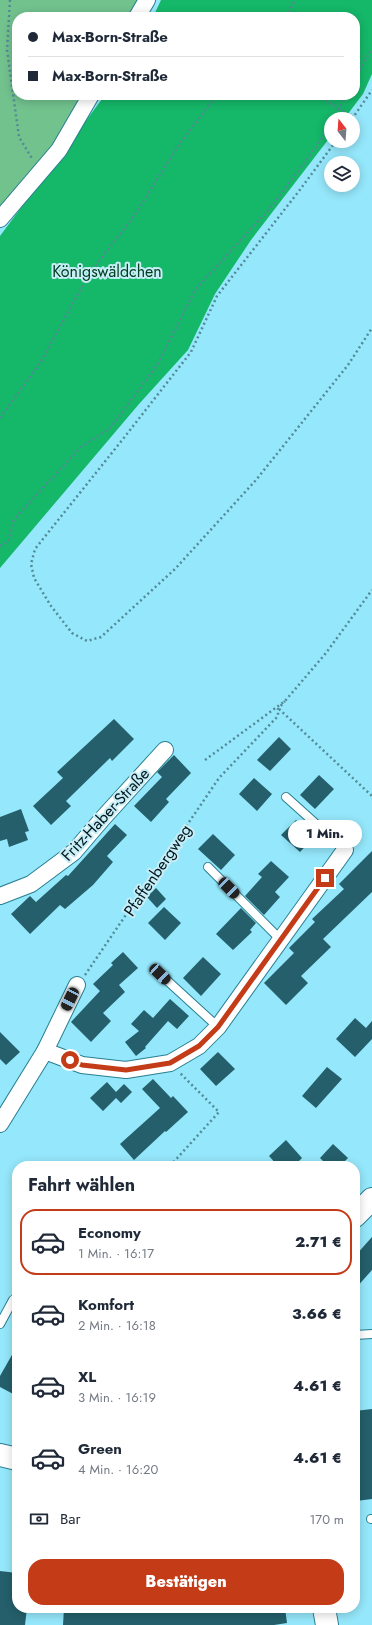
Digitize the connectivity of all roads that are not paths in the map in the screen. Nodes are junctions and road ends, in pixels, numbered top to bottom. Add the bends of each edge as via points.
1 (147, 0) edge
2 (140, 12) edge
3 (88, 100) edge
4 (0, 219) edge
5 (165, 750) dead end
6 (286, 797) dead end
7 (345, 850) joint
8 (208, 867) dead end
9 (0, 896) edge
10 (280, 940) junction
11 (160, 974) dead end
12 (77, 985) road end
13 (218, 1027) junction
14 (45, 1051) junction
15 (0, 1124) edge
16 (372, 1199) edge
17 (360, 1211) edge
18 (12, 1302) edge
19 (0, 1324) edge
20 (372, 1334) edge
21 (360, 1335) edge
22 (0, 1455) edge
23 (12, 1458) edge
24 (325, 1613) edge
25 (327, 1625) edge

1 - 2 street
3 - 4 street via 59,150
5 - 9 street, Fritz-Haber-Straße via 74,852 31,884
6 - 7 lane
7 - 10 street
8 - 10 lane
10 - 13 street
11 - 13 lane
12 - 14 street
13 - 14 street via 199,1046 170,1063 126,1070 82,1065
14 - 15 street
16 - 17 street
18 - 19 lane
20 - 21 lane
22 - 23 street
24 - 25 street

